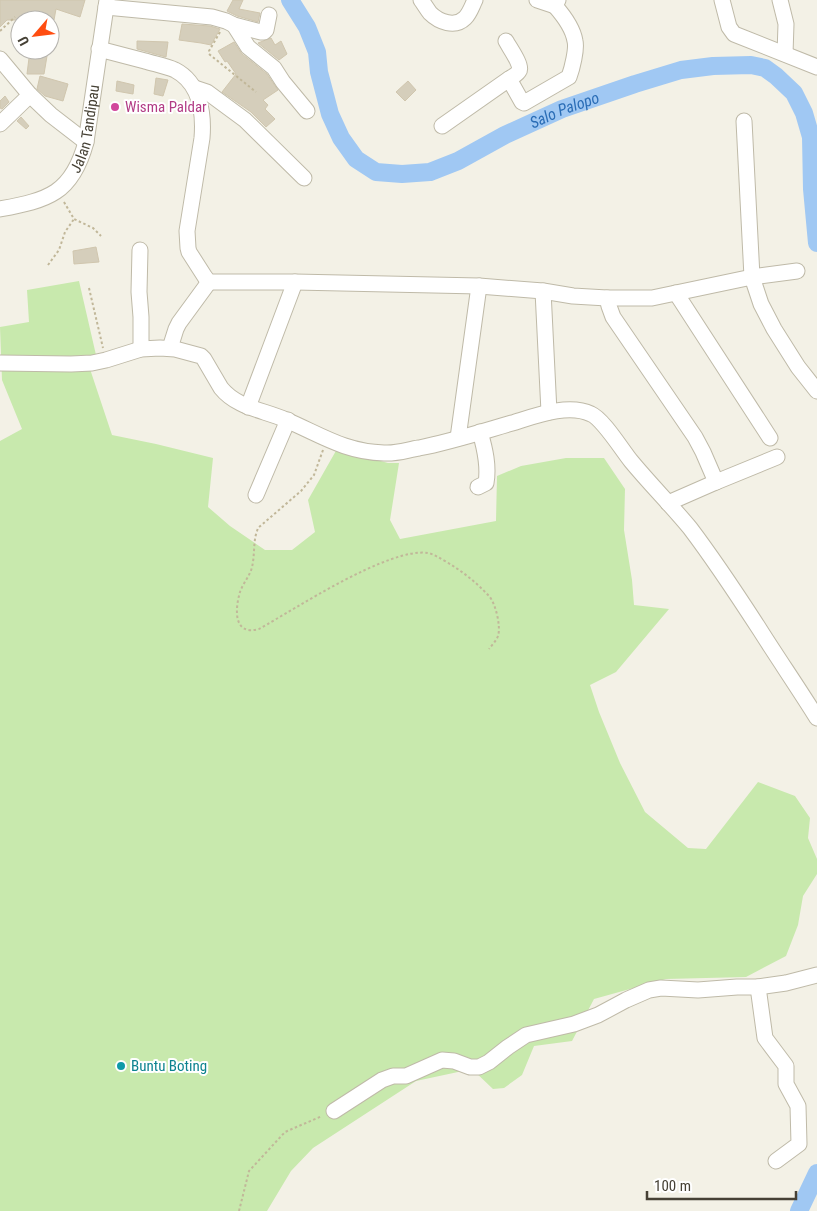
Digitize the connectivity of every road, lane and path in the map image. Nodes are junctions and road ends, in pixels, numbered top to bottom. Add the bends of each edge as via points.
1 (421, 0) edge
2 (475, 0) edge
3 (536, 0) edge
4 (722, 0) edge
5 (780, 0) edge
6 (557, 3) edge
7 (107, 4) edge
8 (268, 15) dead end
9 (10, 22) edge
10 (230, 23) junction
11 (0, 31) edge
12 (506, 41) dead end
13 (99, 49) junction
14 (785, 54) junction
15 (0, 59) edge
16 (817, 67) edge
17 (509, 79) junction
18 (195, 88) junction
19 (256, 92) dead end
20 (30, 95) junction
21 (307, 111) dead end
22 (744, 121) dead end
23 (0, 124) edge
24 (442, 126) dead end
25 (86, 142) junction
26 (304, 178) dead end
27 (58, 191) junction
28 (0, 208) edge
29 (74, 219) junction
30 (101, 236) dead end
31 (140, 250) dead end
32 (48, 265) dead end
33 (797, 271) dead end
34 (752, 277) junction
35 (209, 282) junction
36 (295, 282) junction
37 (479, 286) junction
38 (89, 288) dead end
39 (543, 291) junction
40 (676, 293) junction
41 (607, 298) junction
42 (170, 348) junction
43 (141, 349) junction
44 (106, 360) junction
45 (0, 363) edge
46 (817, 391) edge
47 (248, 407) junction
48 (549, 412) junction
49 (288, 420) junction
50 (480, 432) junction
51 (458, 438) junction
52 (770, 438) dead end
53 (327, 440) junction
54 (777, 457) dead end
55 (716, 482) junction
56 (478, 487) dead end
57 (256, 495) dead end
58 (668, 503) junction
59 (489, 649) dead end
60 (817, 718) edge
61 (817, 975) edge
62 (758, 987) junction
63 (334, 1111) joint
64 (776, 1161) dead end
65 (240, 1211) edge

1 - 2 street via 431,14 452,24 465,18
3 - 6 street
4 - 14 street via 734,34
5 - 14 street via 786,24
6 - 17 street via 575,42 570,76 524,103
7 - 10 street
7 - 13 street, Jalan Tandipau
8 - 10 street via 264,32
9 - 11 path
10 - 19 path via 208,53
10 - 21 street via 248,47 274,68
12 - 17 street via 520,69
13 - 18 street via 174,70
13 - 25 street, Jalan Tandipau
14 - 16 street
15 - 20 street
17 - 24 street
18 - 26 street via 207,92 245,120
18 - 35 street via 203,127 187,240 189,252
20 - 23 street
20 - 25 street
22 - 34 street
25 - 27 street, Jalan Tandipau via 76,169
27 - 28 street, Jalan Tandipau via 40,200
27 - 29 path
29 - 30 path via 93,228
29 - 32 path
31 - 43 street
33 - 34 street
34 - 40 street
34 - 46 street via 774,329
35 - 36 street
35 - 42 street via 179,323
36 - 37 street
36 - 47 street
37 - 39 street
37 - 51 street
38 - 44 path
39 - 41 street
39 - 48 street
40 - 41 street via 652,298
40 - 52 street
41 - 55 street via 610,311 696,437
42 - 43 street
42 - 47 street via 203,358 224,392
43 - 44 street
44 - 45 street via 72,364
47 - 49 street
48 - 50 street
48 - 58 street via 574,410 597,418
49 - 53 street
49 - 57 street
50 - 51 street
50 - 56 street via 487,476 486,483
51 - 53 street via 402,452 384,453 354,449
53 - 59 path via 314,475 301,491 258,528 252,567 240,590 237,607 239,625 244,629 259,629 380,563 423,552 434,555 469,577 492,599 499,633
54 - 55 street
55 - 58 street
58 - 60 street via 744,605
61 - 62 street
62 - 63 street via 649,990 574,1024 526,1035 479,1067 442,1060 406,1076 387,1078
62 - 64 street via 765,1038 786,1066 786,1084 798,1106 799,1144
63 - 65 path via 284,1132 248,1171

